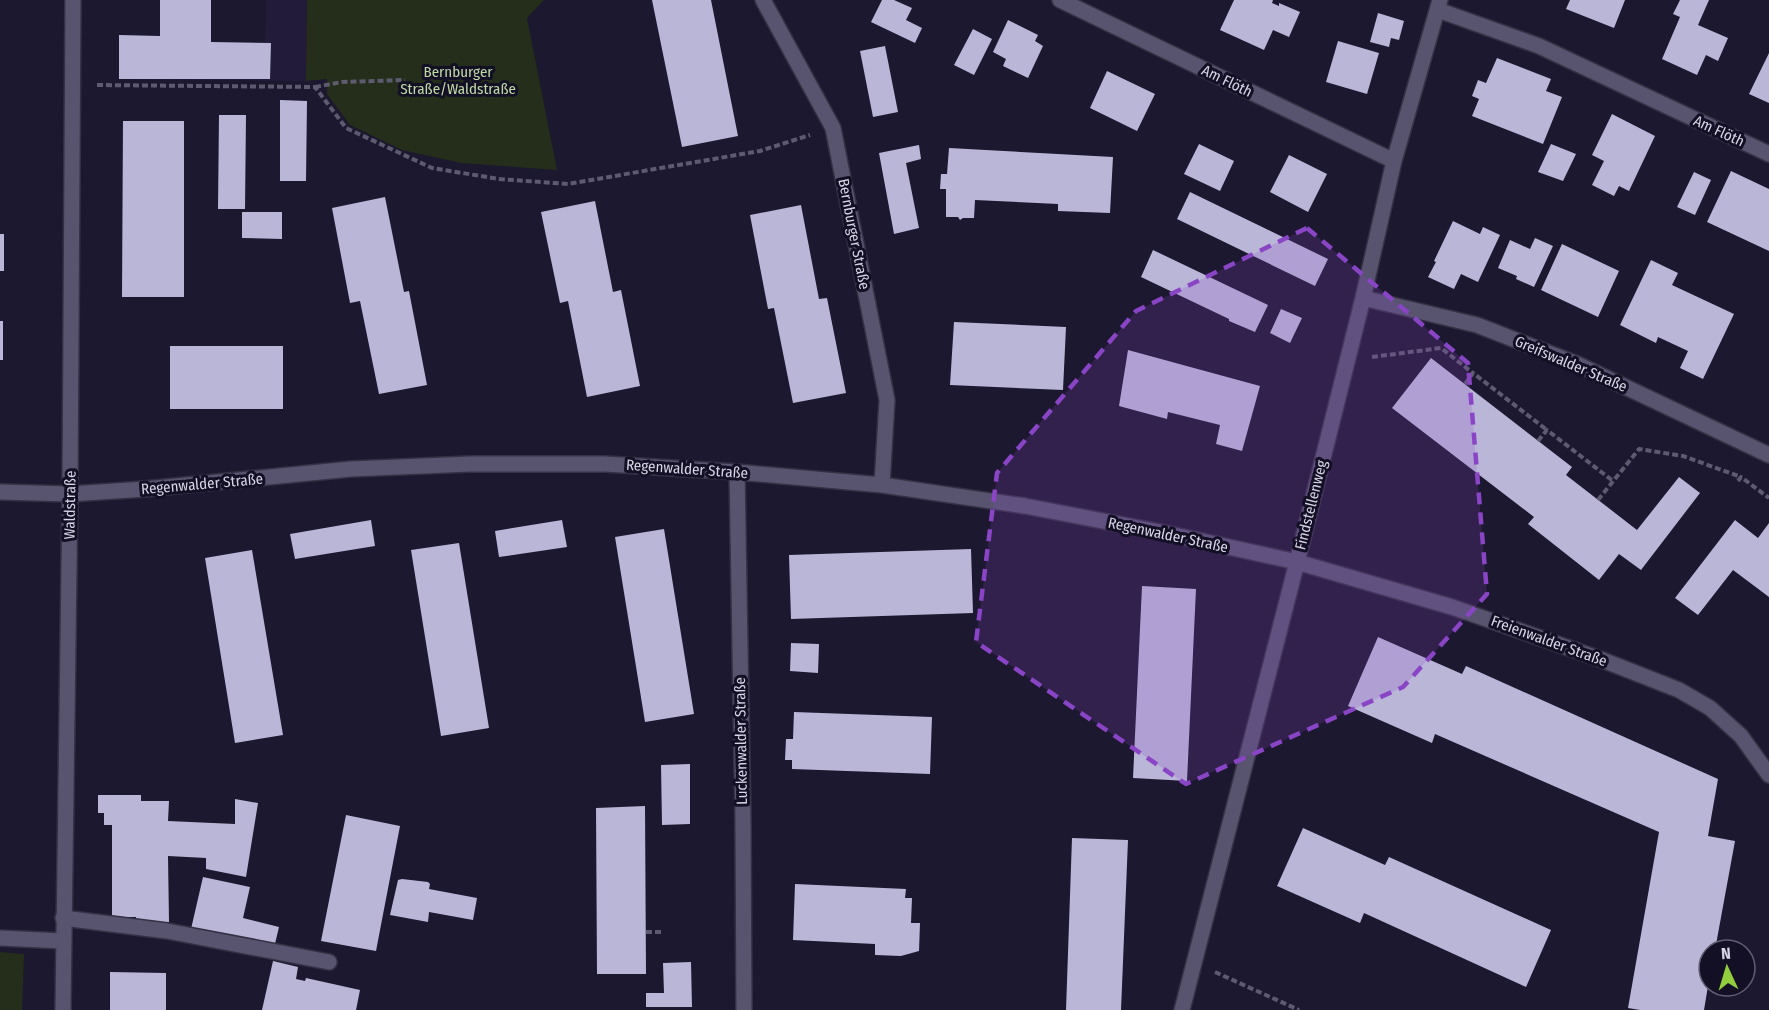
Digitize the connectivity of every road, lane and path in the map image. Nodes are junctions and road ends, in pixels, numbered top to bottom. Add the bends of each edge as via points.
1 (73, 0) edge
2 (763, 0) edge
3 (1060, 0) edge
4 (1439, 5) edge
5 (405, 80) dead end
6 (72, 85) junction
7 (315, 87) junction
8 (832, 128) junction
9 (1769, 154) edge
10 (1394, 161) junction
11 (1363, 298) junction
12 (1350, 351) junction
13 (1473, 373) junction
14 (1465, 384) dead end
15 (1547, 430) junction
16 (1538, 441) dead end
17 (1769, 455) edge
18 (737, 472) junction
19 (1613, 481) junction
20 (882, 485) junction
21 (0, 492) edge
22 (70, 494) junction
23 (1769, 498) edge
24 (1598, 500) dead end
25 (1297, 562) junction
26 (1769, 775) edge
27 (63, 918) junction
28 (646, 932) dead end
29 (661, 932) dead end
30 (0, 938) edge
31 (63, 941) junction
32 (329, 962) dead end
33 (1223, 975) dead end
34 (63, 1010) edge
35 (744, 1010) edge
36 (1182, 1010) edge
37 (1299, 1010) edge

1 - 6 street, Waldstraße
2 - 8 street, Bernburger Straße
3 - 10 street, Am Flöth
4 - 9 street, Am Flöth via 1539,46
4 - 10 street, Findstellenweg
5 - 7 path
6 - 7 path
6 - 22 street, Waldstraße
7 - 8 path via 346,128 432,168 499,179 568,184 760,151
8 - 20 street, Bernburger Straße via 887,400
10 - 11 street, Findstellenweg
11 - 12 street, Findstellenweg
11 - 17 street, Greifswalder Straße via 1477,325 1577,364
12 - 13 path via 1372,357 1441,348
12 - 25 street, Findstellenweg
13 - 14 path
13 - 15 path
15 - 16 path
15 - 19 path
18 - 20 street, Regenwalder Straße
18 - 22 street, Regenwalder Straße via 605,464 470,464 351,469
18 - 35 street, Luckenwalder Straße
19 - 23 path via 1638,449 1683,456 1740,479
19 - 24 path
20 - 25 street, Regenwalder Straße via 1025,506
21 - 22 street, Regenwalder Straße
22 - 27 street, Waldstraße
25 - 26 street, Freienwalder Straße via 1452,607 1679,690 1710,708 1741,736
25 - 36 street, Findstellenweg
27 - 31 street, Waldstraße
27 - 32 street via 167,932
28 - 29 path
30 - 31 street
31 - 34 street, Waldstraße
33 - 37 path

